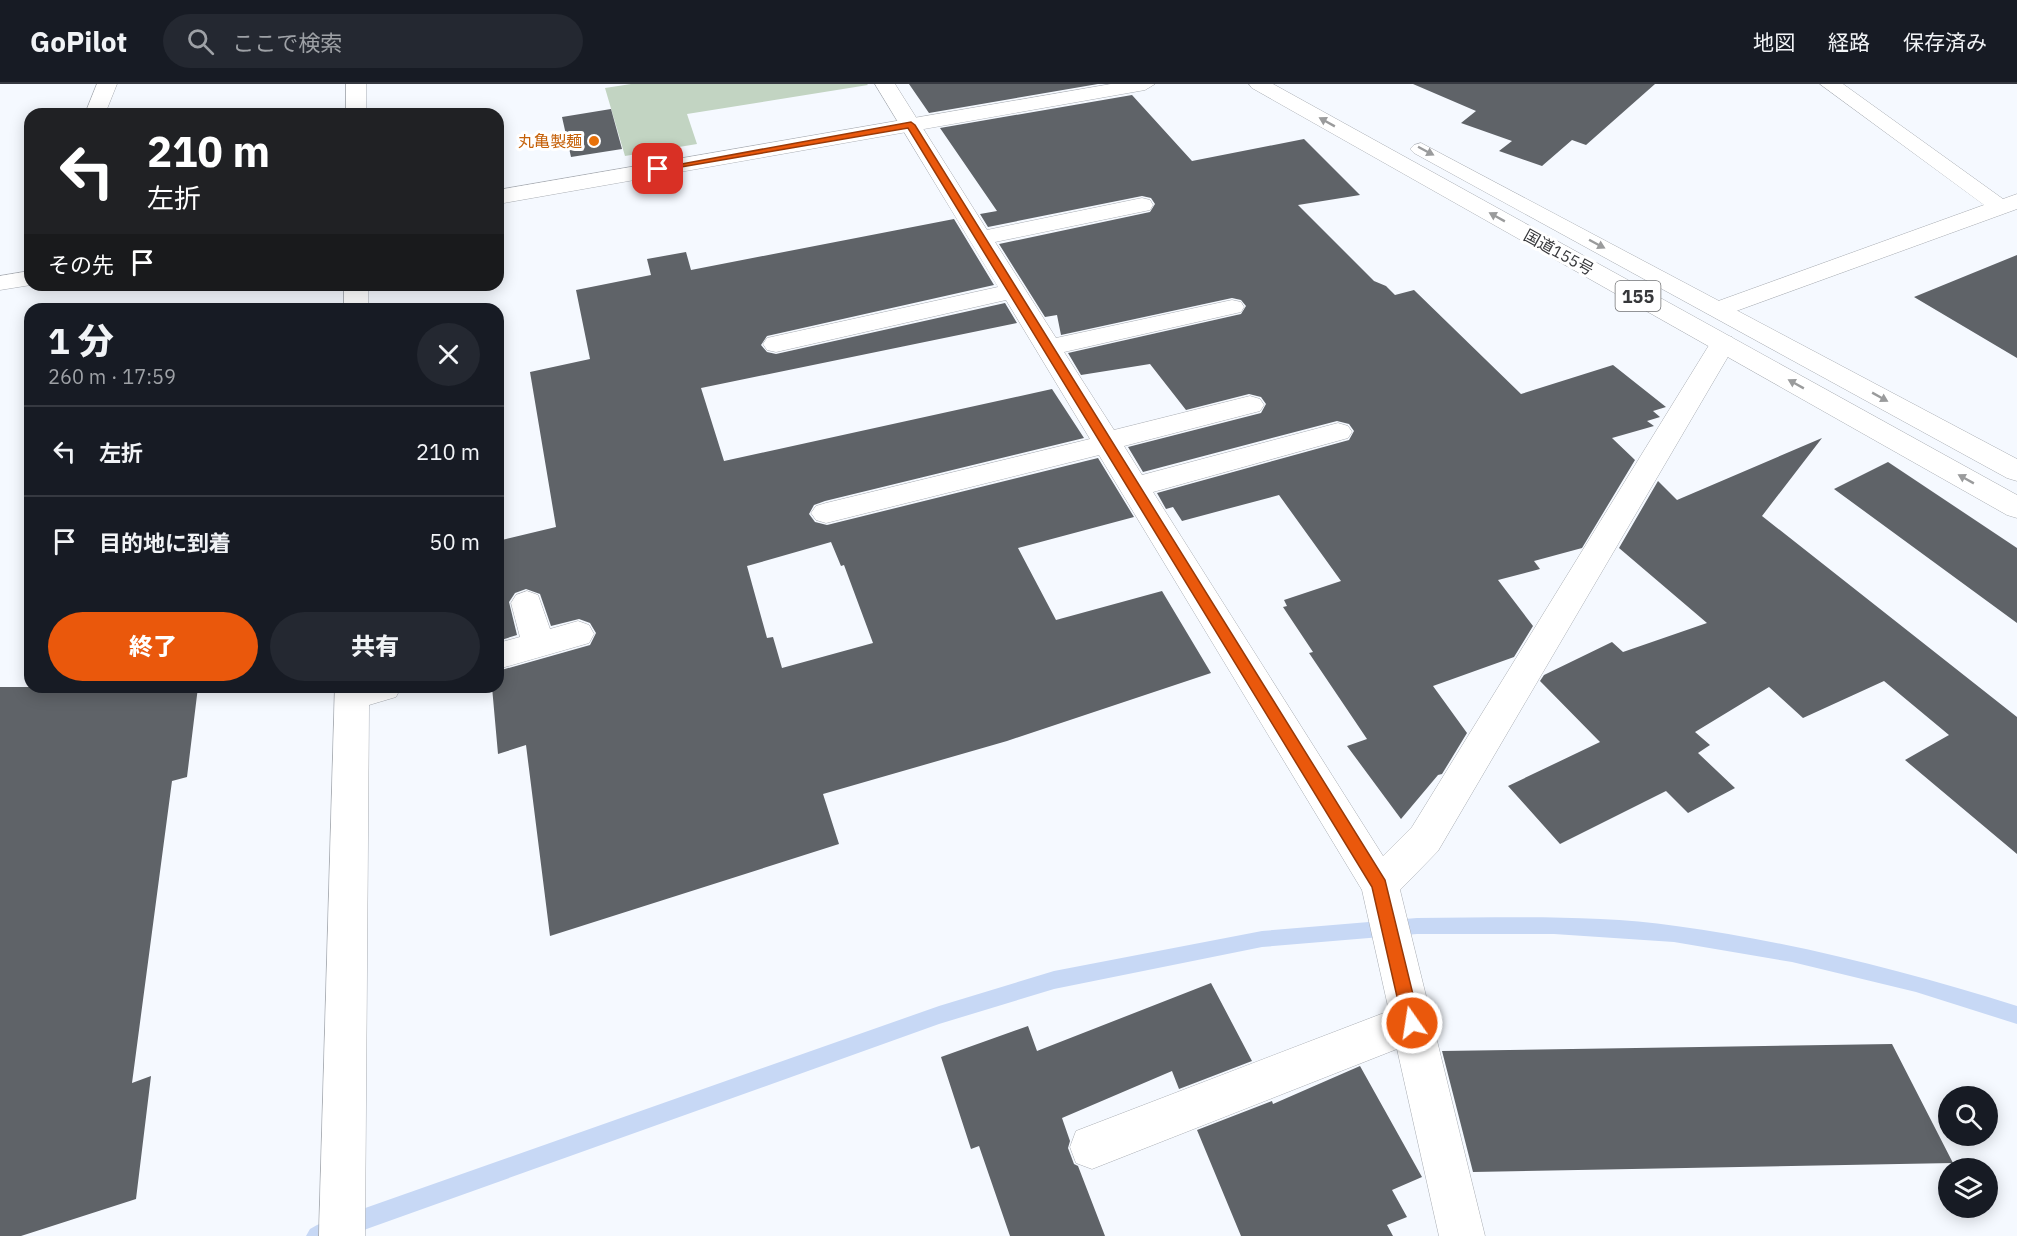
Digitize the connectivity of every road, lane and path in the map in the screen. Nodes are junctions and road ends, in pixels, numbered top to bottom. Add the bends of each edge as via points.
1 (107, 84) edge
2 (356, 84) edge
3 (885, 84) edge
4 (1145, 84) edge
5 (1258, 84) edge
6 (1300, 84) edge
7 (1830, 84) edge
8 (97, 108) edge
9 (356, 108) edge
10 (911, 125) junction
11 (504, 196) edge
12 (1070, 199) dead end
13 (2009, 204) edge
14 (1142, 205) dead end
15 (1085, 217) junction
16 (981, 238) junction
17 (24, 279) edge
18 (0, 283) edge
19 (1013, 291) junction
20 (1232, 307) dead end
21 (1719, 309) junction
22 (1723, 343) junction
23 (776, 344) dead end
24 (1048, 348) junction
25 (1250, 405) dead end
26 (1338, 432) dead end
27 (1107, 442) junction
28 (2017, 471) edge
29 (1134, 487) junction
30 (2017, 508) edge
31 (826, 513) dead end
32 (527, 603) dead end
33 (578, 634) dead end
34 (538, 645) junction
35 (504, 654) edge
36 (363, 693) edge
37 (1383, 899) junction
38 (1412, 1023) junction
39 (1092, 1147) dead end
40 (342, 1236) edge
41 (1462, 1236) edge

1 - 8 main road
2 - 9 main road
3 - 10 main road
4 - 10 main road
22 -> 5 main road, 国道155号 / 155
6 -> 21 main road, 国道155号 / 155
7 - 13 main road
10 - 11 main road
10 - 16 main road
12 - 15 main road
13 - 21 main road
14 - 15 main road
15 - 16 main road
16 - 19 main road
17 - 18 main road
19 - 23 main road
19 - 24 main road
20 - 24 main road
21 -> 28 main road, 国道155号 / 155
30 -> 22 main road, 国道155号 / 155
22 - 37 main road via 1425,839
24 - 27 main road
25 - 27 main road
26 - 29 main road
27 - 29 main road
27 - 31 main road
29 - 37 main road
32 - 34 main road
33 - 34 main road
34 - 35 main road
36 - 40 main road
37 - 38 main road
38 - 39 main road
38 - 41 main road

